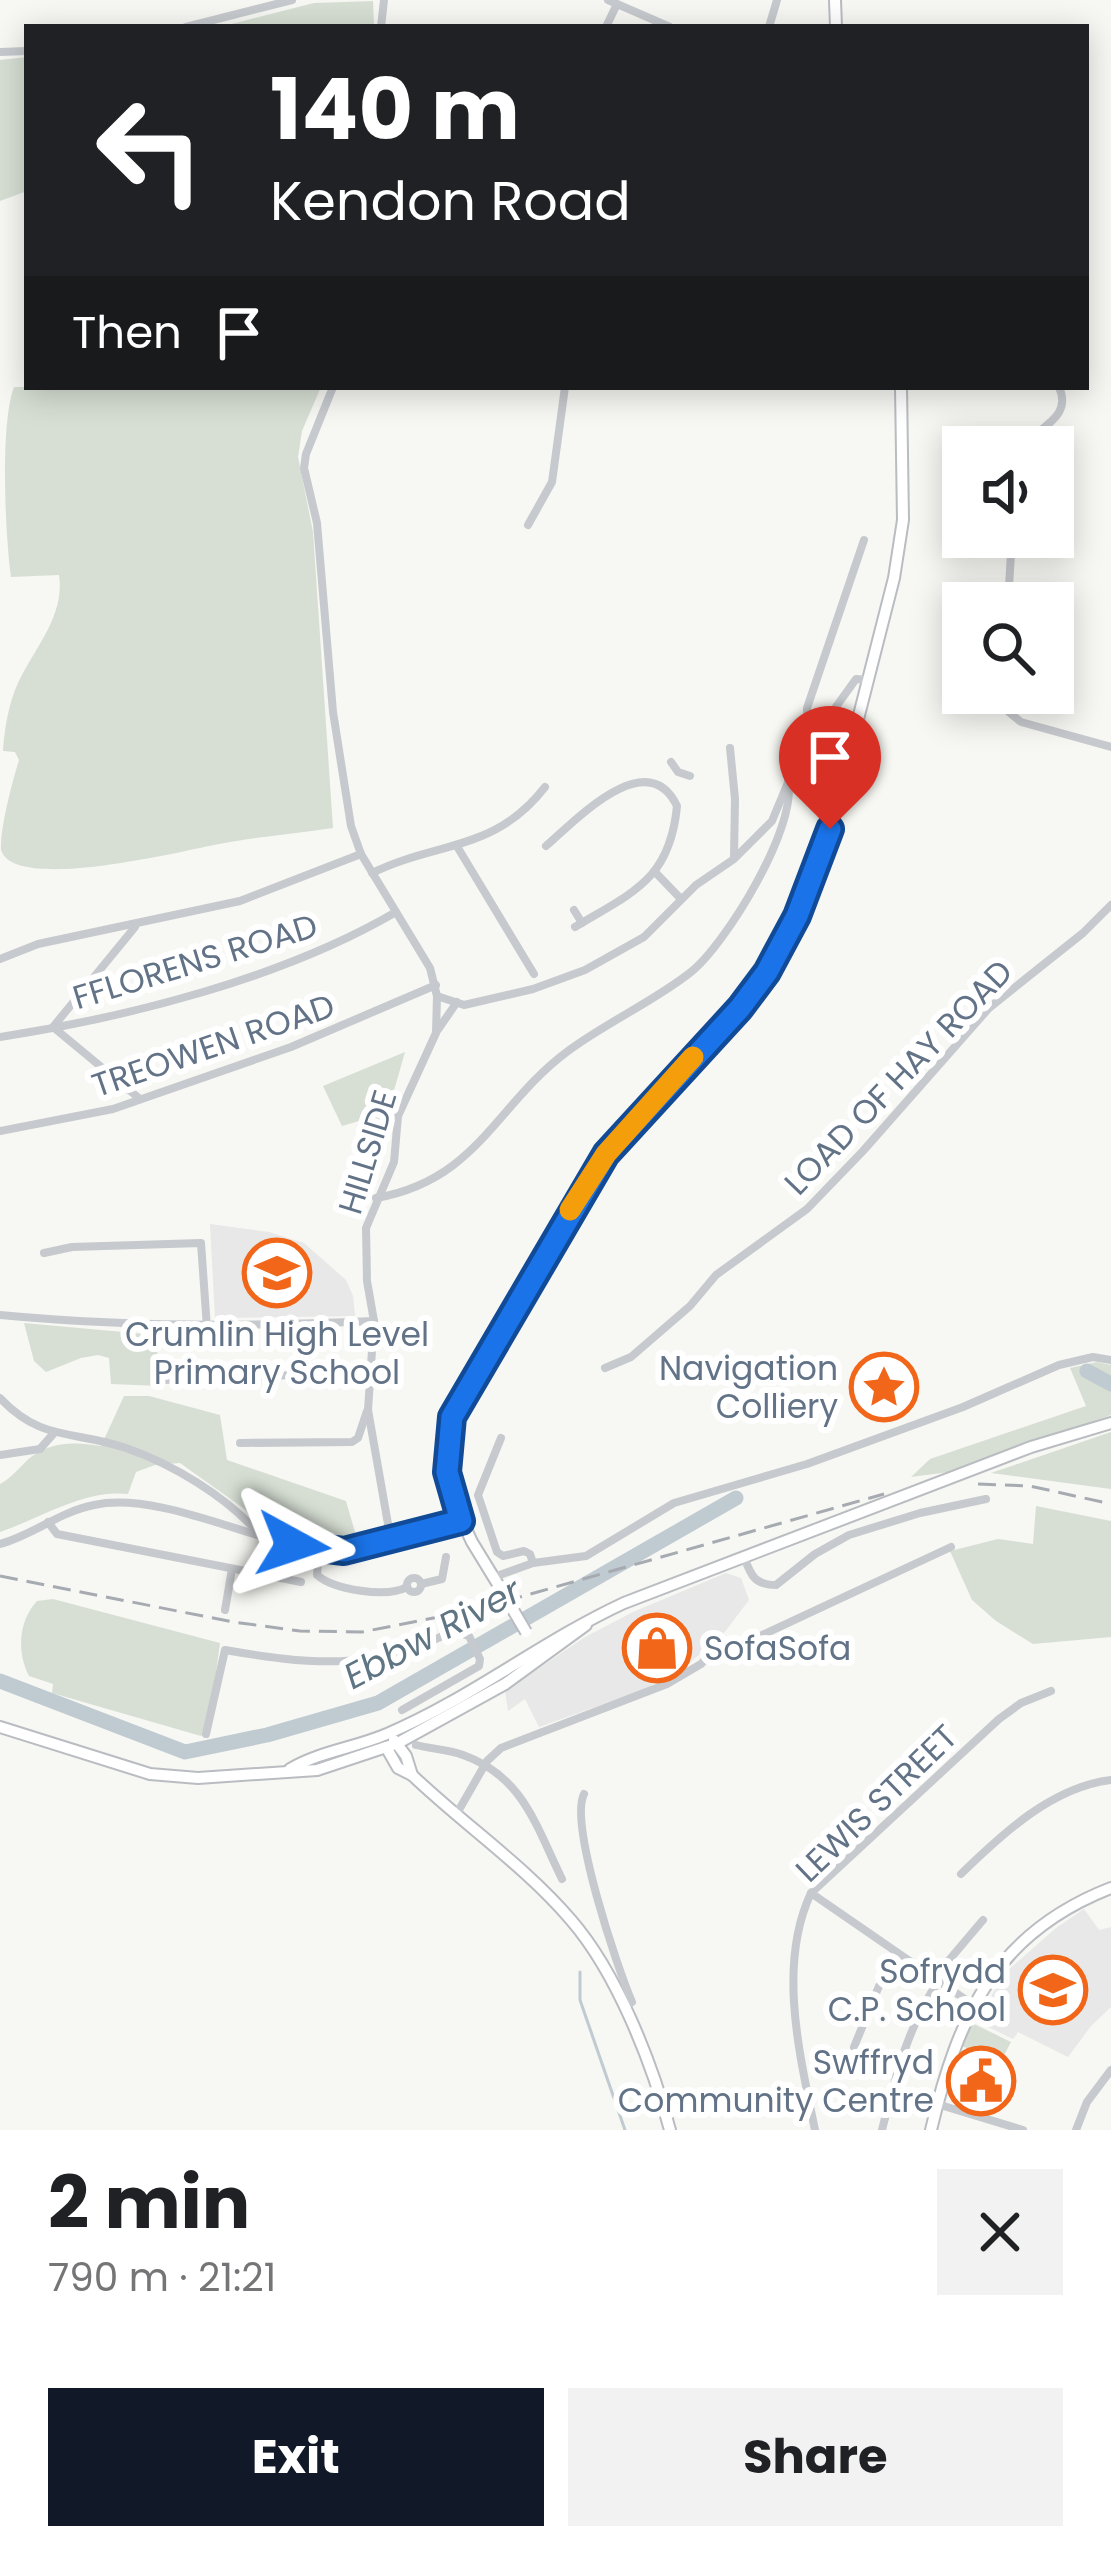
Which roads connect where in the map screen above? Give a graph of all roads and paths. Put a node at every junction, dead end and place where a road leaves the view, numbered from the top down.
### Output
1 (292, 0) edge
2 (613, 2) edge
3 (198, 24) edge
4 (663, 24) edge
5 (332, 390) edge
6 (566, 390) edge
7 (901, 390) edge
8 (1060, 390) edge
9 (1047, 426) edge
10 (528, 525) dead end
11 (864, 540) dead end
12 (868, 680) junction
13 (1011, 714) edge
14 (807, 737) junction
15 (1111, 747) edge
16 (730, 748) dead end
17 (670, 762) dead end
18 (678, 772) junction
19 (690, 776) dead end
20 (788, 781) junction
21 (545, 787) dead end
22 (665, 788) junction
23 (546, 845) dead end
24 (458, 848) junction
25 (361, 854) junction
26 (734, 859) junction
27 (372, 873) junction
28 (656, 873) junction
29 (680, 899) junction
30 (1111, 905) edge
31 (574, 910) dead end
32 (396, 912) junction
33 (136, 926) junction
34 (0, 959) edge
35 (534, 974) dead end
36 (436, 990) junction
37 (457, 1002) junction
38 (53, 1028) junction
39 (436, 1033) junction
40 (0, 1037) edge
41 (140, 1099) junction
42 (0, 1131) edge
43 (376, 1198) junction
44 (44, 1252) dead end
45 (0, 1316) edge
46 (374, 1321) junction
47 (207, 1328) junction
48 (1111, 1360) edge
49 (605, 1367) dead end
50 (369, 1372) junction
51 (164, 1380) dead end
52 (0, 1398) edge
53 (368, 1410) junction
54 (1111, 1423) edge
55 (54, 1433) junction
56 (501, 1438) dead end
57 (239, 1443) dead end
58 (0, 1455) edge
59 (986, 1499) dead end
60 (461, 1521) junction
61 (48, 1522) junction
62 (259, 1533) junction
63 (391, 1541) junction
64 (0, 1544) edge
65 (951, 1547) dead end
66 (319, 1551) junction
67 (446, 1557) dead end
68 (744, 1557) junction
69 (533, 1564) junction
70 (232, 1569) junction
71 (494, 1576) junction
72 (301, 1582) dead end
73 (225, 1610) dead end
74 (540, 1654) junction
75 (1051, 1690) dead end
76 (402, 1709) dead end
77 (0, 1727) edge
78 (206, 1734) dead end
79 (386, 1734) junction
80 (416, 1745) dead end
81 (392, 1746) junction
82 (356, 1759) junction
83 (484, 1765) junction
84 (398, 1768) junction
85 (290, 1769) junction
86 (412, 1775) junction
87 (1111, 1780) edge
88 (584, 1794) dead end
89 (456, 1815) junction
90 (961, 1874) dead end
91 (562, 1879) dead end
92 (1111, 1888) edge
93 (811, 1893) junction
94 (983, 1920) dead end
95 (903, 1958) junction
96 (936, 1980) junction
97 (972, 2004) junction
98 (623, 2008) junction
99 (854, 2047) dead end
100 (1111, 2069) edge
101 (937, 2104) junction
102 (990, 2125) edge
103 (670, 2130) edge
104 (815, 2130) edge
105 (882, 2130) edge
106 (931, 2130) edge
107 (1024, 2130) edge
108 (1076, 2130) edge

1 - 3 street
2 - 4 street
5 - 25 street
6 - 10 street
7 - 12 main road
8 - 9 street
11 - 14 street
12 - 14 street
12 - 60 main road
13 - 15 street
14 - 20 street
16 - 26 street
17 - 18 street
18 - 19 street
18 - 22 street
20 - 26 street
20 - 43 street
21 - 24 street
22 - 23 street
22 - 28 street
24 - 27 street
24 - 35 street
25 - 27 street
25 - 33 street
26 - 29 street
27 - 32 street
28 - 29 street
28 - 31 street
29 - 37 street
30 - 49 street, LOAD OF HAY ROAD
32 - 36 street
32 - 38 street, FFLORENS ROAD
33 - 34 street
33 - 38 street
36 - 37 street
36 - 39 street, HILLSIDE
36 - 41 street, TREOWEN ROAD
37 - 39 street
38 - 40 street, FFLORENS ROAD
38 - 41 street
39 - 43 street, HILLSIDE
41 - 42 street, TREOWEN ROAD
43 - 46 street, HILLSIDE
44 - 47 street
45 - 47 street
46 - 47 street
46 - 50 street, HILLSIDE
48 - 69 street
50 - 51 street
50 - 53 street, HILLSIDE
52 - 55 street
53 - 57 street
53 - 63 street, HILLSIDE
54 - 68 main road
55 - 58 street
55 - 62 street
56 - 69 street
59 - 68 street
60 - 63 street
60 - 71 main road
61 - 62 street
61 - 64 street
61 - 70 street
62 - 66 street
63 - 66 street
65 - 83 street
66 - 67 street
68 - 74 main road
69 - 71 street
70 - 72 street
70 - 73 street
71 - 74 main road, bridge
74 - 79 main road
74 - 81 main road
75 - 93 street, LEWIS STREET
76 - 78 street
77 - 85 main road
79 - 81 main road
79 - 85 main road
80 - 83 street
81 - 82 main road
81 - 84 main road
81 - 86 main road
82 - 84 main road
82 - 85 main road
83 - 89 street
83 - 91 street
84 - 86 main road
86 - 89 main road
87 - 90 street
88 - 98 street
89 - 98 main road
92 - 97 main road
93 - 95 street
93 - 104 street, LEWIS STREET
94 - 96 street
95 - 96 street
95 - 99 street
96 - 97 street
96 - 105 street
97 - 101 main road
98 - 103 main road
100 - 108 street
101 - 102 street
101 - 106 main road
102 - 107 street

